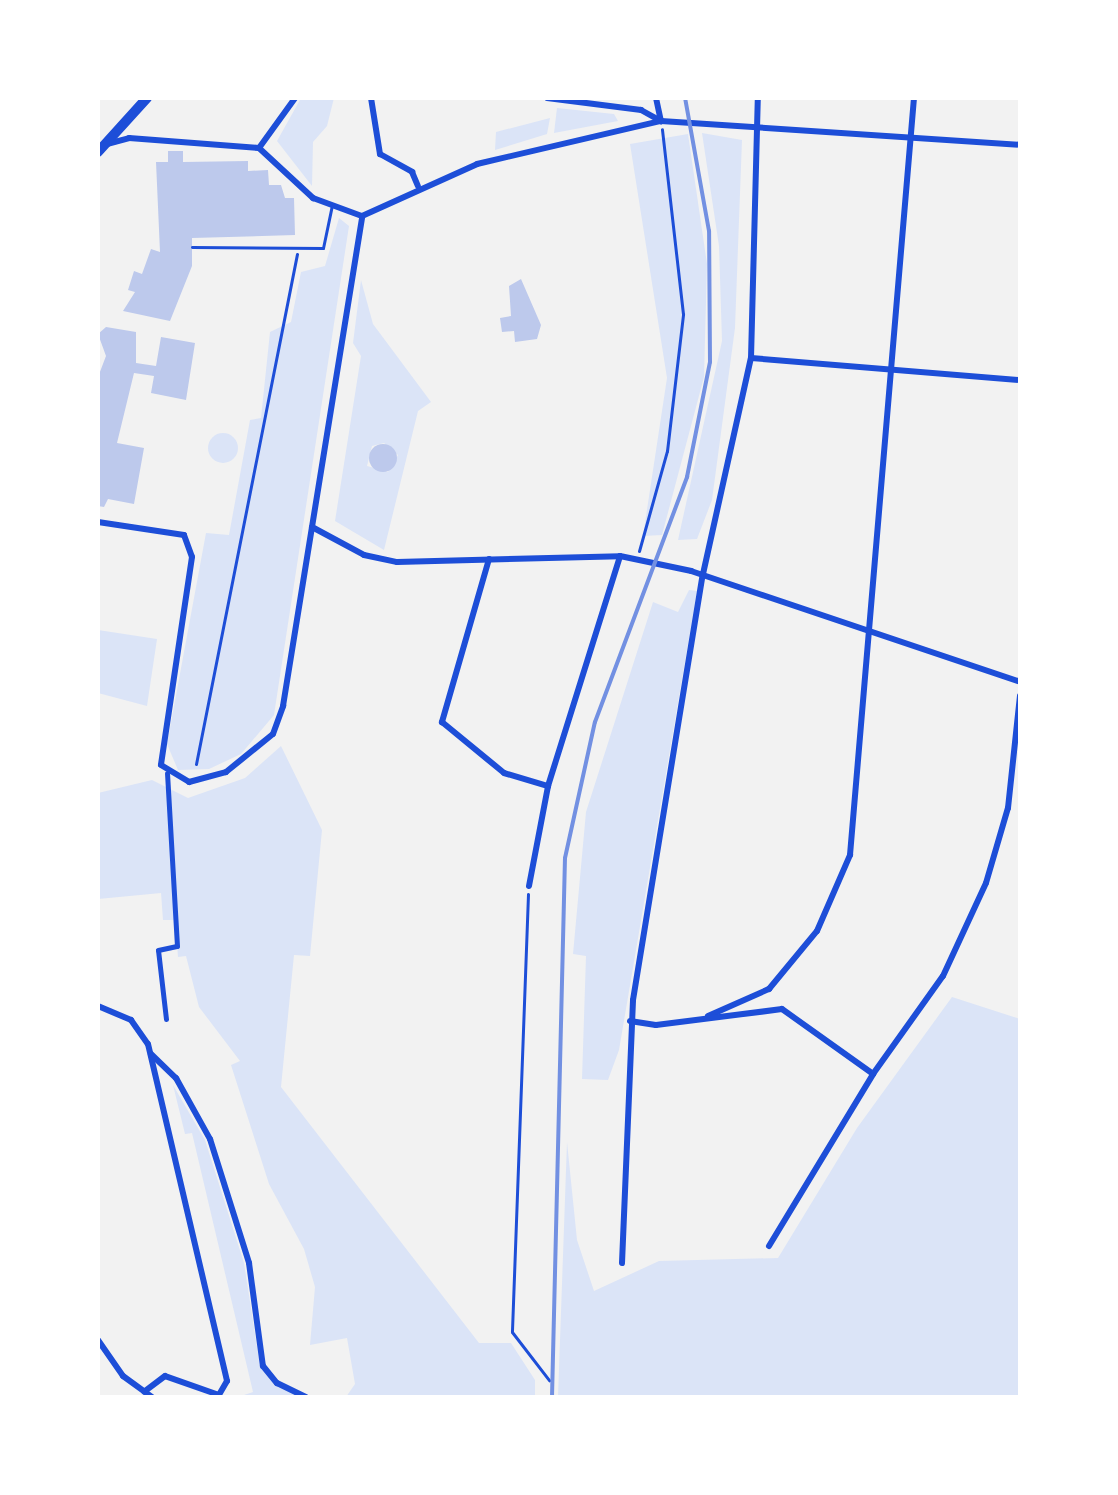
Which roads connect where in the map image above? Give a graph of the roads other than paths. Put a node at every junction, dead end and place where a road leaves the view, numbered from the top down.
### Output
1 (147, 98) edge
2 (295, 98) edge
3 (371, 98) edge
4 (547, 98) edge
5 (656, 98) edge
6 (758, 98) edge
7 (914, 98) edge
8 (661, 121) junction
9 (756, 125) junction
10 (911, 137) junction
11 (1020, 145) edge
12 (259, 148) junction
13 (101, 149) edge
14 (418, 186) junction
15 (332, 205) junction
16 (362, 216) junction
17 (192, 247) dead end
18 (751, 358) junction
19 (895, 371) junction
20 (1020, 380) edge
21 (98, 522) edge
22 (312, 527) junction
23 (620, 556) junction
24 (489, 559) junction
25 (703, 574) junction
26 (872, 632) junction
27 (1020, 682) edge
28 (1020, 696) edge
29 (167, 773) junction
30 (548, 786) junction
31 (529, 886) road end
32 (98, 1006) edge
33 (708, 1016) junction
34 (166, 1019) dead end
35 (630, 1021) junction
36 (151, 1054) junction
37 (873, 1074) junction
38 (769, 1246) dead end
39 (622, 1263) dead end
40 (98, 1340) edge
41 (144, 1392) junction
42 (152, 1397) edge
43 (306, 1397) edge

1 - 13 main road
2 - 12 street
3 - 14 street
4 - 8 street
5 - 8 street
6 - 9 street
7 - 10 street
8 - 9 street
8 - 14 street
9 - 10 street
9 - 18 street
10 - 11 street
10 - 19 street
12 - 13 street
12 - 15 street
14 - 16 street
15 - 16 street
15 - 17 lane
16 - 22 street
18 - 19 street
18 - 25 street
19 - 20 street
19 - 26 street
21 - 29 street
22 - 24 street
22 - 29 street
23 - 24 street
23 - 25 street
23 - 30 street
24 - 30 street
25 - 26 street
25 - 35 street
26 - 27 street
26 - 33 street
28 - 37 street
29 - 34 street
30 - 31 street
32 - 36 street
33 - 35 street
33 - 37 street
35 - 39 street
36 - 41 street
36 - 43 street
37 - 38 street
40 - 41 street
41 - 42 street

